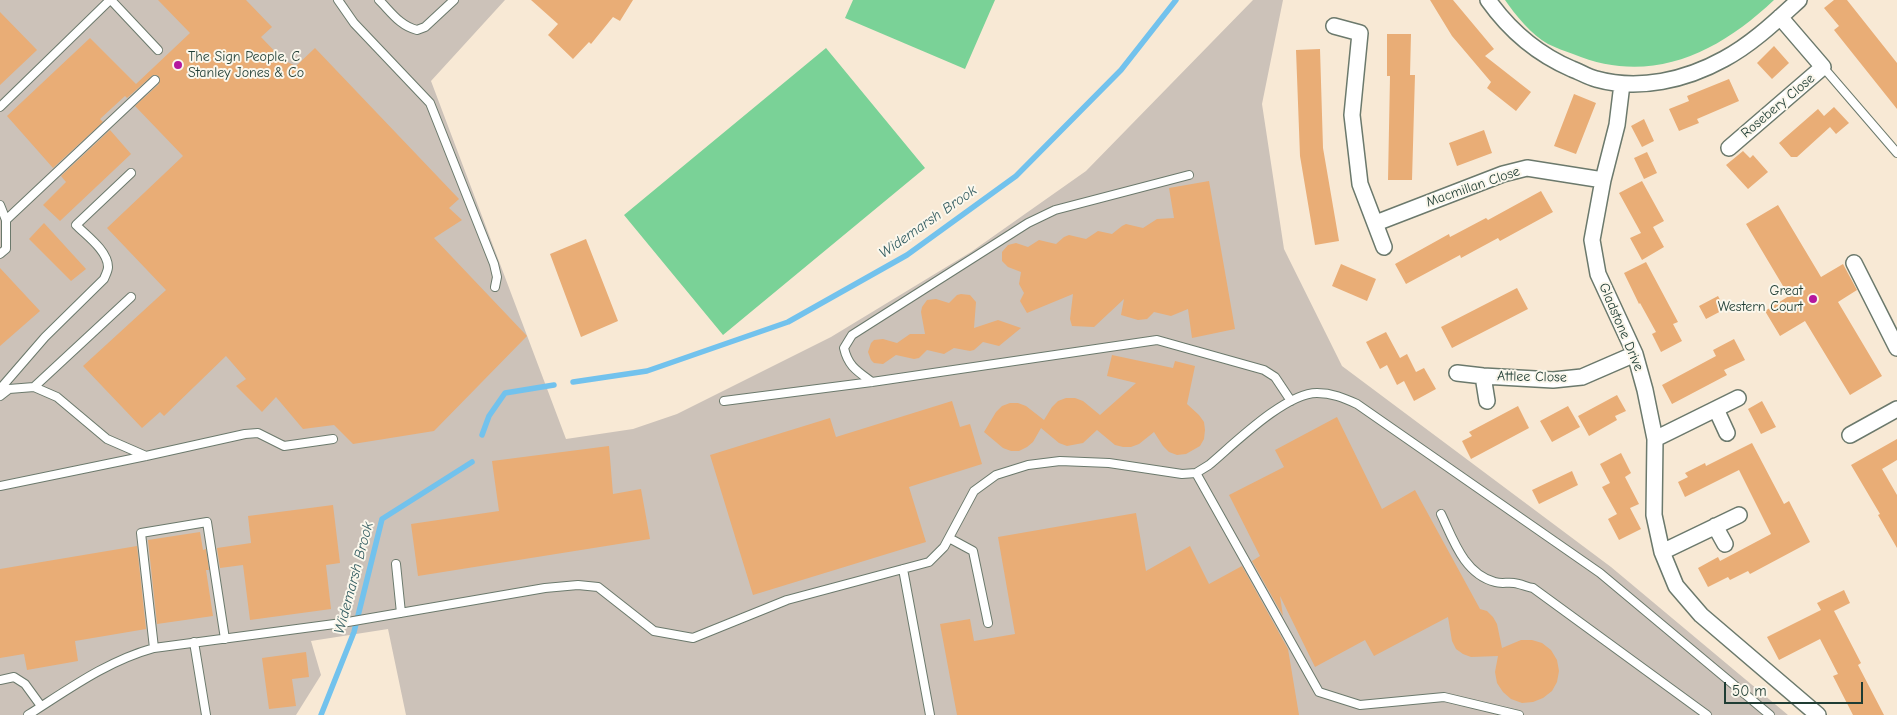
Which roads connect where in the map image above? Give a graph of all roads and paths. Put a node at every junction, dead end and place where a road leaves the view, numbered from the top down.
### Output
1 (110, 0) edge
2 (338, 0) edge
3 (380, 0) edge
4 (454, 0) edge
5 (1488, 0) edge
6 (1799, 0) edge
7 (1780, 17) junction
8 (1334, 26) dead end
9 (158, 50) dead end
10 (1823, 68) junction
11 (155, 80) dead end
12 (1622, 84) junction
13 (0, 107) edge
14 (1729, 148) dead end
15 (1897, 152) edge
16 (131, 173) dead end
17 (1189, 175) dead end
18 (1603, 180) junction
19 (0, 205) edge
20 (6, 220) junction
21 (1376, 223) junction
22 (1384, 247) dead end
23 (0, 254) edge
24 (1854, 263) dead end
25 (495, 287) dead end
26 (131, 297) dead end
27 (1897, 348) edge
28 (1635, 354) junction
29 (1457, 373) dead end
30 (1483, 376) junction
31 (872, 382) junction
32 (34, 387) junction
33 (0, 389) edge
34 (0, 396) edge
35 (1738, 398) dead end
36 (724, 401) dead end
37 (1292, 401) junction
38 (1487, 401) dead end
39 (1716, 409) junction
40 (1897, 409) edge
41 (1727, 433) dead end
42 (1850, 435) dead end
43 (333, 439) dead end
44 (1655, 439) junction
45 (146, 456) junction
46 (1196, 472) junction
47 (0, 486) edge
48 (1441, 514) dead end
49 (1740, 515) dead end
50 (1716, 526) junction
51 (949, 538) junction
52 (1725, 544) dead end
53 (1662, 552) junction
54 (396, 564) dead end
55 (903, 569) junction
56 (401, 613) junction
57 (988, 622) dead end
58 (226, 639) junction
59 (194, 642) junction
60 (154, 648) junction
61 (0, 680) edge
62 (41, 706) junction
63 (28, 715) edge
64 (206, 715) edge
65 (930, 715) edge
66 (1519, 715) edge
67 (1707, 715) edge
68 (1770, 715) edge
69 (1818, 715) edge

1 - 9 lane
1 - 13 lane
2 - 25 lane
3 - 4 lane
5 - 12 street
6 - 7 street
7 - 10 street, Rosebery Close
7 - 12 street
8 - 21 street
10 - 14 street, Rosebery Close
10 - 15 lane
11 - 20 lane
12 - 18 street, Gladstone Drive
16 - 33 lane
17 - 31 lane
18 - 21 street, Macmillan Close
18 - 28 street, Gladstone Drive
19 - 20 lane
20 - 23 lane
21 - 22 street
24 - 27 street
26 - 32 lane
28 - 30 street, Attlee Close
28 - 44 street, Gladstone Drive
29 - 30 street, Attlee Close
30 - 38 street, Attlee Close
31 - 36 lane
31 - 37 lane
32 - 34 lane
32 - 45 lane
35 - 39 street
37 - 46 lane
37 - 68 lane
39 - 41 street
39 - 44 street
40 - 42 street
43 - 45 lane
44 - 53 street, Gladstone Drive
45 - 47 lane
46 - 51 lane
46 - 66 lane
48 - 67 lane
49 - 50 street
50 - 52 street
50 - 53 street
51 - 55 lane
51 - 57 lane
53 - 69 street, Gladstone Drive
54 - 56 lane
55 - 56 lane
55 - 65 lane
56 - 58 lane
58 - 59 lane
58 - 60 lane
59 - 60 lane
59 - 64 lane
60 - 62 lane
61 - 62 lane
62 - 63 lane

